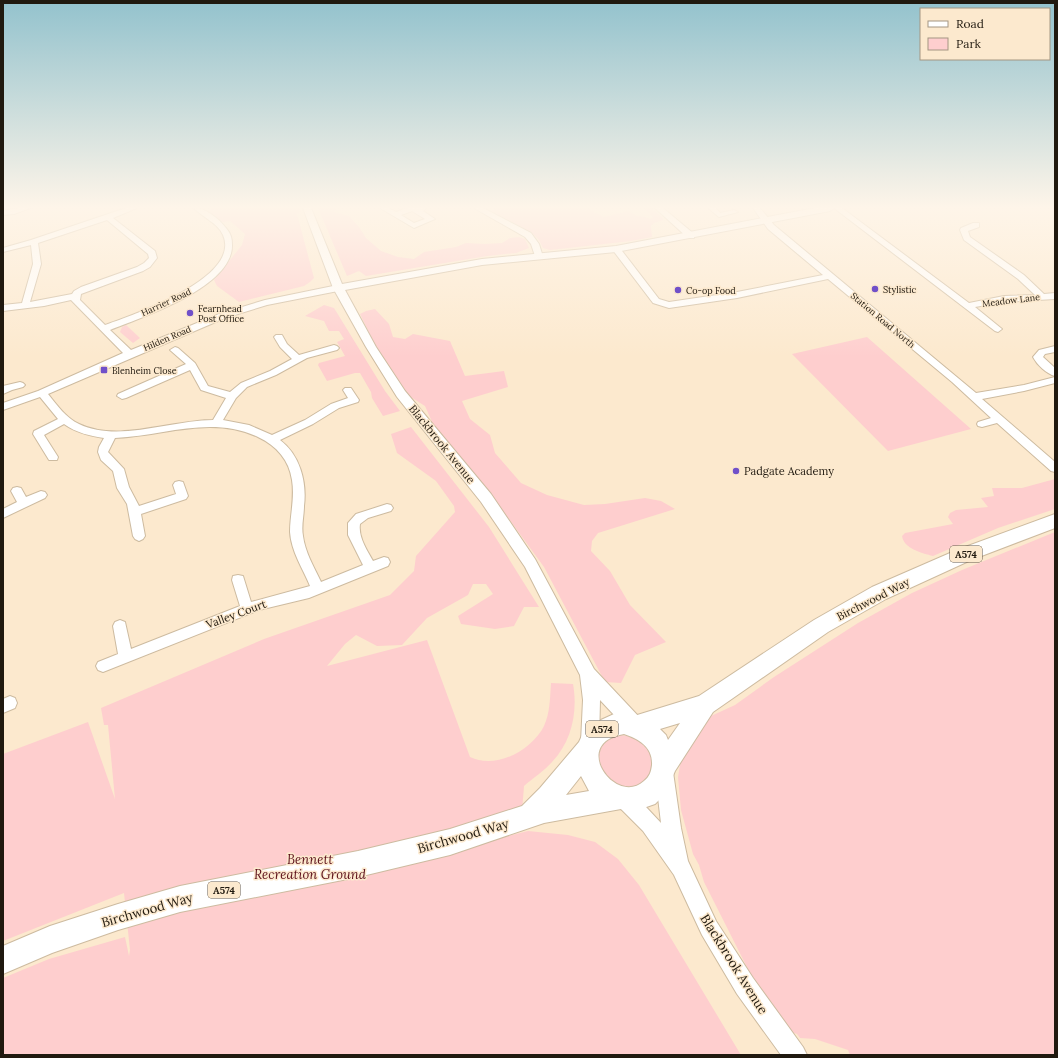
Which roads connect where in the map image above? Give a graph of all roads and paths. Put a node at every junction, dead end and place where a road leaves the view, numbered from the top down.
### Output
1 (36, 257) edge
2 (153, 257) edge
3 (225, 257) edge
4 (326, 257) edge
5 (535, 257) edge
6 (624, 257) edge
7 (807, 257) edge
8 (903, 257) edge
9 (994, 257) edge
10 (829, 276) junction
11 (338, 288) junction
12 (76, 296) junction
13 (1041, 296) junction
14 (1055, 296) edge
15 (25, 306) junction
16 (968, 306) junction
17 (3, 308) edge
18 (104, 329) junction
19 (998, 329) dead end
20 (279, 337) dead end
21 (334, 348) dead end
22 (1055, 348) edge
23 (175, 350) dead end
24 (129, 354) junction
25 (1027, 354) dead end
26 (1038, 357) junction
27 (298, 358) junction
28 (192, 365) junction
29 (1055, 373) edge
30 (1055, 380) edge
31 (20, 385) dead end
32 (5, 386) edge
33 (348, 390) dead end
34 (42, 393) junction
35 (122, 396) dead end
36 (232, 396) junction
37 (974, 397) junction
38 (3, 407) edge
39 (999, 419) junction
40 (64, 420) junction
41 (216, 422) junction
42 (982, 424) dead end
43 (112, 434) junction
44 (272, 439) junction
45 (53, 456) dead end
46 (1055, 468) edge
47 (180, 485) dead end
48 (17, 492) dead end
49 (41, 495) dead end
50 (24, 503) junction
51 (387, 508) dead end
52 (135, 512) junction
53 (3, 514) edge
54 (1055, 521) edge
55 (139, 536) dead end
56 (384, 562) dead end
57 (370, 567) junction
58 (238, 580) dead end
59 (318, 589) junction
60 (248, 609) junction
61 (120, 626) dead end
62 (125, 657) junction
63 (103, 666) dead end
64 (588, 674) junction
65 (705, 705) junction
66 (636, 725) junction
67 (589, 746) junction
68 (664, 768) junction
69 (622, 798) junction
70 (528, 816) junction
71 (681, 868) junction
72 (3, 960) edge
73 (795, 1055) edge

1 - 15 street
2 - 12 street
3 - 18 street, Harrier Road
4 - 11 street, Blackbrook Avenue
5 - 11 street
6 - 10 street
7 - 10 street, Station Road North
8 - 16 street
9 - 13 street
10 - 37 street, Station Road North
11 - 24 street, Hilden Road
11 - 64 street, Blackbrook Avenue
12 - 15 street
12 - 18 street
13 - 14 street, Meadow Lane
13 - 16 street, Meadow Lane
15 - 17 street
16 - 19 street
18 - 24 street
20 - 27 street
21 - 27 street
22 - 26 street
23 - 28 street
24 - 34 street, Hilden Road
25 - 26 street
26 - 29 street
27 - 36 street
28 - 35 street
28 - 36 street
30 - 37 street
31 - 32 street
33 - 44 street
34 - 38 street, Hilden Road
34 - 40 street
36 - 41 street
37 - 39 street, Station Road North
39 - 42 street
39 - 46 street, Station Road North
40 - 43 street
40 - 45 street
41 - 43 street
41 - 44 street
43 - 52 street
44 - 59 street
47 - 52 street
48 - 50 street
49 - 50 street
50 - 53 street
51 - 57 street
52 - 55 street
54 - 65 main road, Birchwood Way / A574
56 - 57 street, Valley Court
57 - 59 street, Valley Court
58 - 60 street
59 - 60 street, Valley Court
60 - 62 street, Valley Court
61 - 62 street
62 - 63 street, Valley Court
64 - 66 street, Blackbrook Avenue
64 - 67 street, Blackbrook Avenue
65 - 66 main road, Birchwood Way / A574
65 - 68 main road, Birchwood Way / A574
66 - 67 main road, A574
66 - 68 main road
67 - 69 main road, A574
67 - 70 main road, Birchwood Way / A574
68 - 69 main road, A574
68 - 71 street, Blackbrook Avenue
69 - 70 main road, Birchwood Way / A574
69 - 71 street, Blackbrook Avenue
70 - 72 main road, Birchwood Way / A574
71 - 73 street, Blackbrook Avenue

